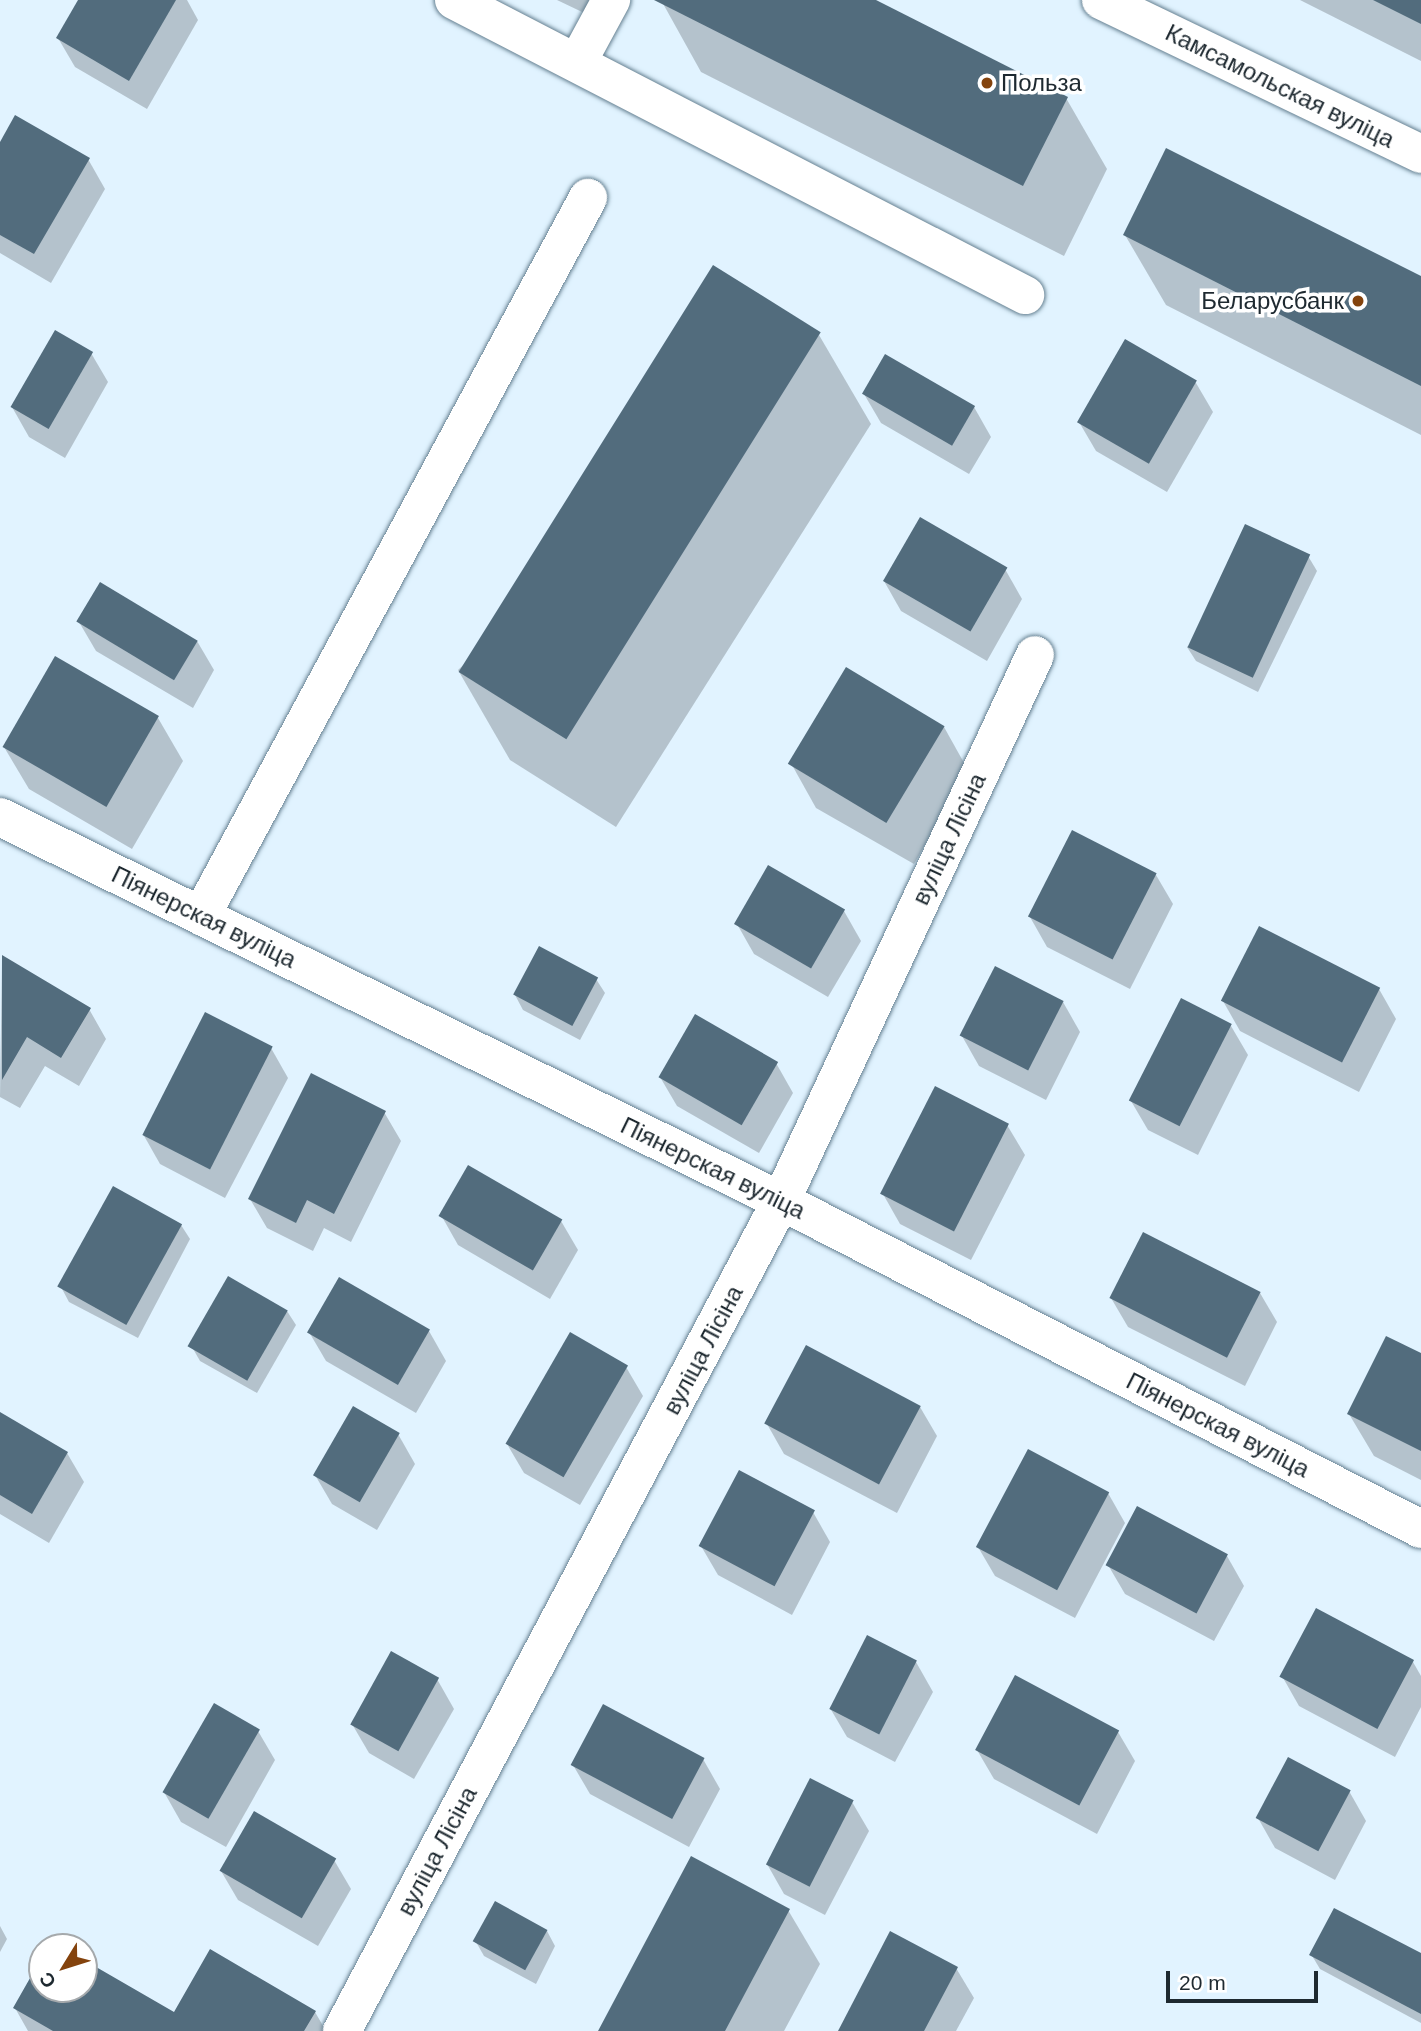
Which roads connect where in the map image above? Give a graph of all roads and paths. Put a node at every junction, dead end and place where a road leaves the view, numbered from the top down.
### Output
1 (454, 0) edge
2 (611, 0) edge
3 (1101, 0) edge
4 (577, 63) junction
5 (1421, 154) edge
6 (588, 198) dead end
7 (1026, 295) dead end
8 (1035, 655) dead end
9 (0, 817) edge
10 (201, 915) junction
11 (781, 1201) junction
12 (1421, 1529) edge
13 (342, 2031) edge

1 - 4 street
2 - 4 street
3 - 5 street, Камсамольская вуліца
4 - 7 street
6 - 10 street
8 - 11 street, вуліца Лісіна
9 - 10 street, Піянерская вуліца
10 - 11 street, Піянерская вуліца
11 - 12 street, Піянерская вуліца
11 - 13 street, вуліца Лісіна

